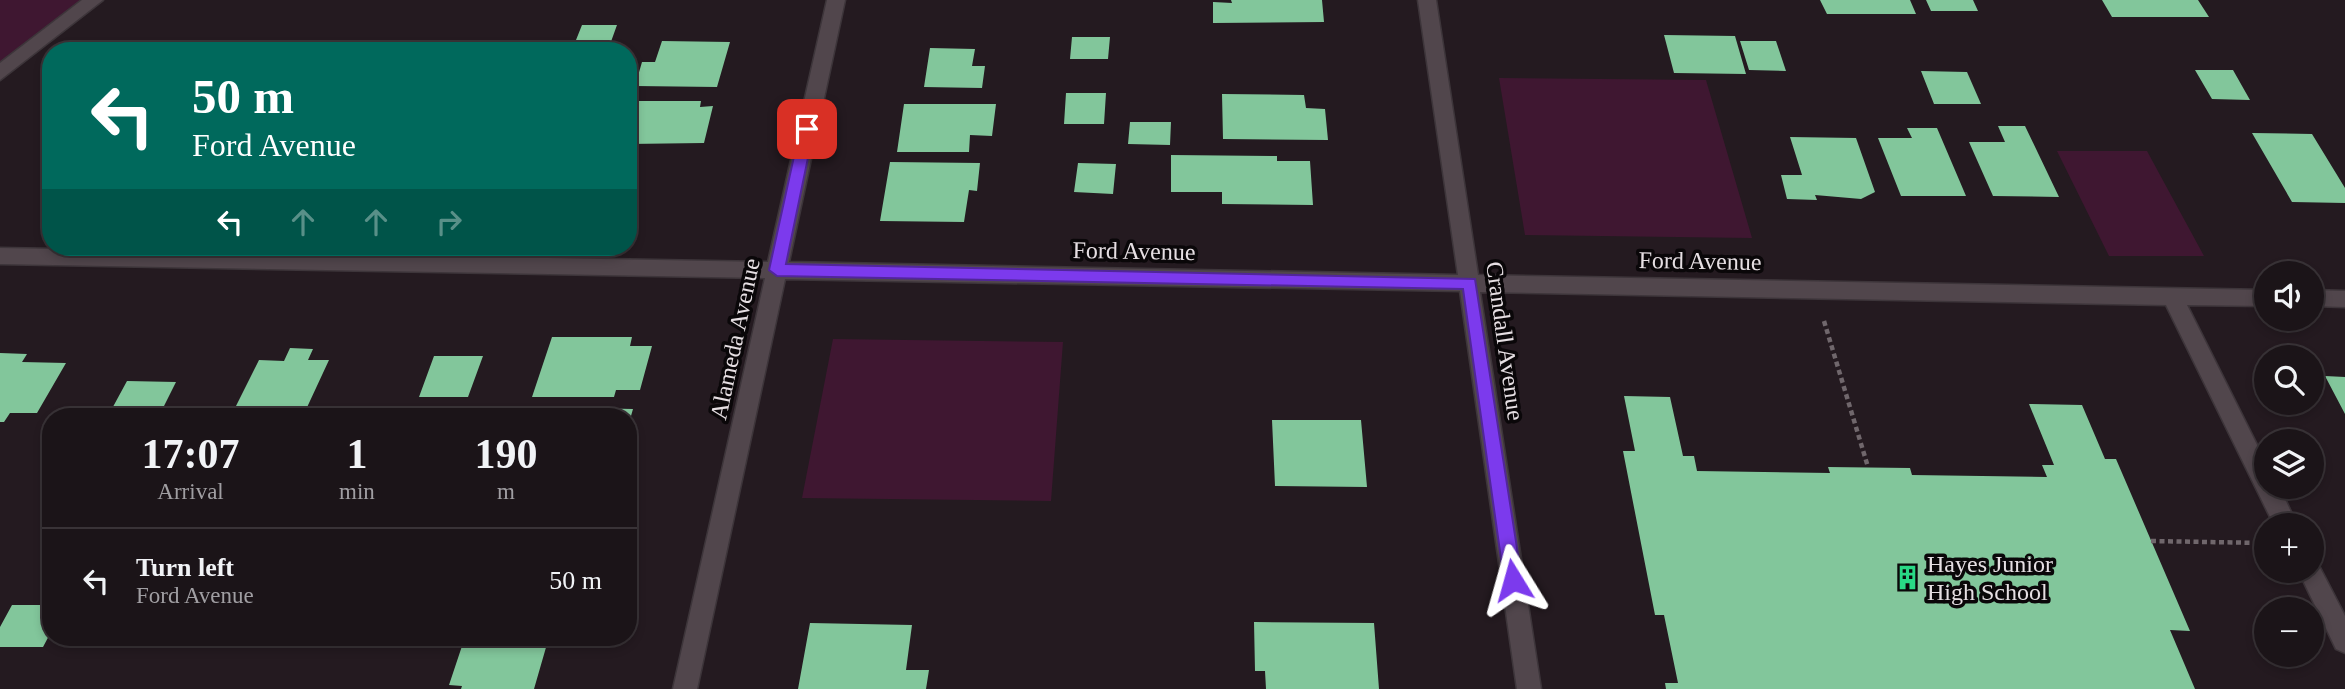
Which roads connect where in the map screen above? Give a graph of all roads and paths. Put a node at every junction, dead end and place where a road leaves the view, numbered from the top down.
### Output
1 (94, 0) edge
2 (835, 0) edge
3 (1427, 0) edge
4 (0, 73) edge
5 (0, 256) edge
6 (777, 270) junction
7 (1470, 283) junction
8 (1814, 289) junction
9 (2172, 296) junction
10 (2254, 298) edge
11 (2324, 298) edge
12 (2345, 299) edge
13 (2254, 460) edge
14 (1868, 467) dead end
15 (2151, 541) dead end
16 (2254, 543) edge
17 (2316, 583) edge
18 (2345, 641) edge
19 (685, 689) edge
20 (1528, 689) edge

1 - 4 street
2 - 6 street, Alameda Avenue
3 - 7 street, Crandall Avenue
5 - 6 street, Ford Avenue
6 - 7 street, Ford Avenue
6 - 19 street, Alameda Avenue
7 - 8 street, Ford Avenue
7 - 20 street, Crandall Avenue
8 - 9 street, Ford Avenue
8 - 14 path
9 - 10 street, Ford Avenue
9 - 13 street
11 - 12 street
15 - 16 path
17 - 18 street

